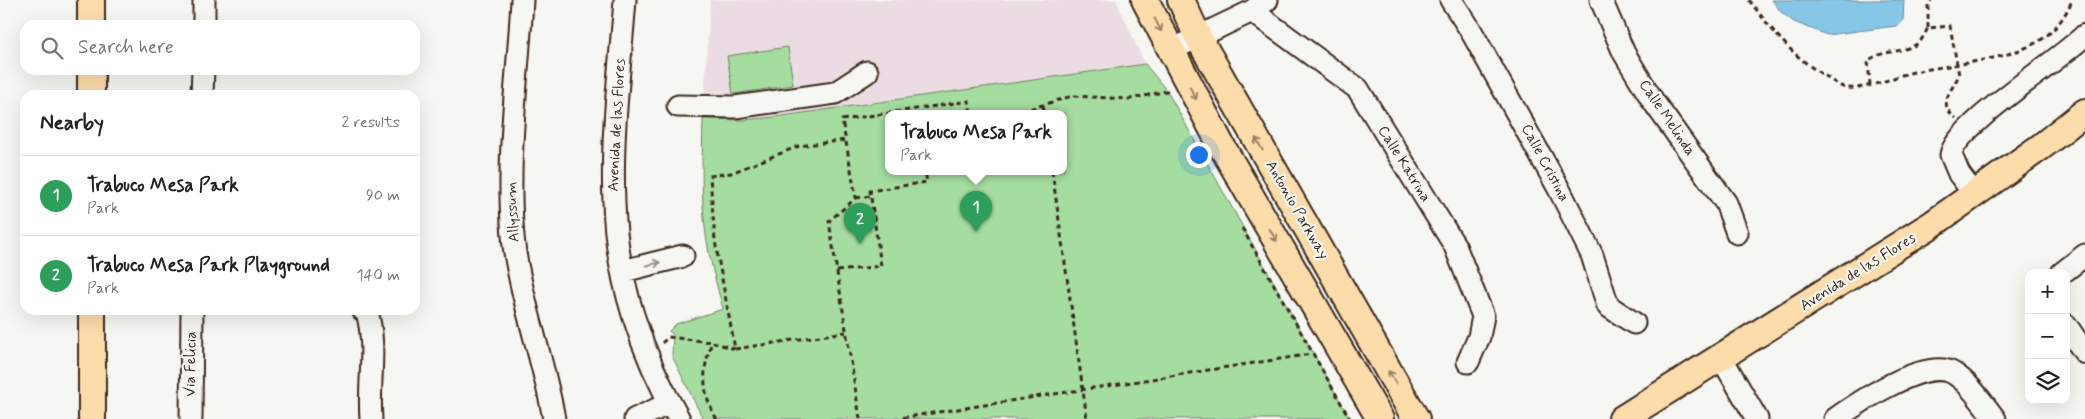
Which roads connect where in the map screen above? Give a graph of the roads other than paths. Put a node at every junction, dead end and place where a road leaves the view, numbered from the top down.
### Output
1 (92, 0) edge
2 (204, 0) edge
3 (522, 0) edge
4 (625, 0) edge
5 (1145, 0) edge
6 (1181, 0) edge
7 (1451, 0) edge
8 (1601, 0) edge
9 (1259, 5) edge
10 (91, 20) edge
11 (204, 20) edge
12 (2085, 35) edge
13 (1198, 37) junction
14 (1171, 50) junction
15 (867, 72) dead end
16 (91, 75) edge
17 (203, 75) edge
18 (91, 90) edge
19 (202, 90) edge
20 (678, 106) dead end
21 (2085, 112) edge
22 (1975, 195) junction
23 (1737, 233) dead end
24 (2085, 255) edge
25 (683, 256) dead end
26 (2067, 269) edge
27 (623, 271) junction
28 (92, 315) edge
29 (192, 315) edge
30 (369, 315) edge
31 (1634, 323) dead end
32 (2074, 326) edge
33 (2085, 353) edge
34 (1716, 361) junction
35 (1468, 362) dead end
36 (674, 411) edge
37 (92, 419) edge
38 (191, 419) edge
39 (372, 419) edge
40 (554, 419) edge
41 (635, 419) edge
42 (1380, 419) edge
43 (1416, 419) edge
44 (1622, 419) edge
45 (1742, 419) edge
46 (1757, 419) edge
47 (1834, 419) edge
48 (1995, 419) edge

1 - 10 main road
2 - 11 street
3 - 40 street, Allyssum
4 - 27 street, Avenida de las Flores
5 -> 14 main road
6 - 13 main road, Antonio Parkway
7 - 31 street, Calle Cristina
8 - 23 street, Calle Melinda
9 - 13 street
9 - 35 street, Calle Katrina
12 - 22 street
13 - 14 street
43 -> 13 main road, Antonio Parkway
14 -> 42 main road
15 - 20 street
16 - 18 main road
17 - 19 street
21 - 22 main road, Avenida de las Flores
22 - 34 main road, Avenida de las Flores
24 - 26 street
27 -> 25 street
27 - 36 street, Avenida de las Flores
28 - 37 main road
29 - 38 street, Via Felicia
30 - 39 street
32 - 33 street
34 - 44 main road, Avenida de las Flores
34 - 45 street
34 - 46 street
36 - 41 street
47 - 48 street

